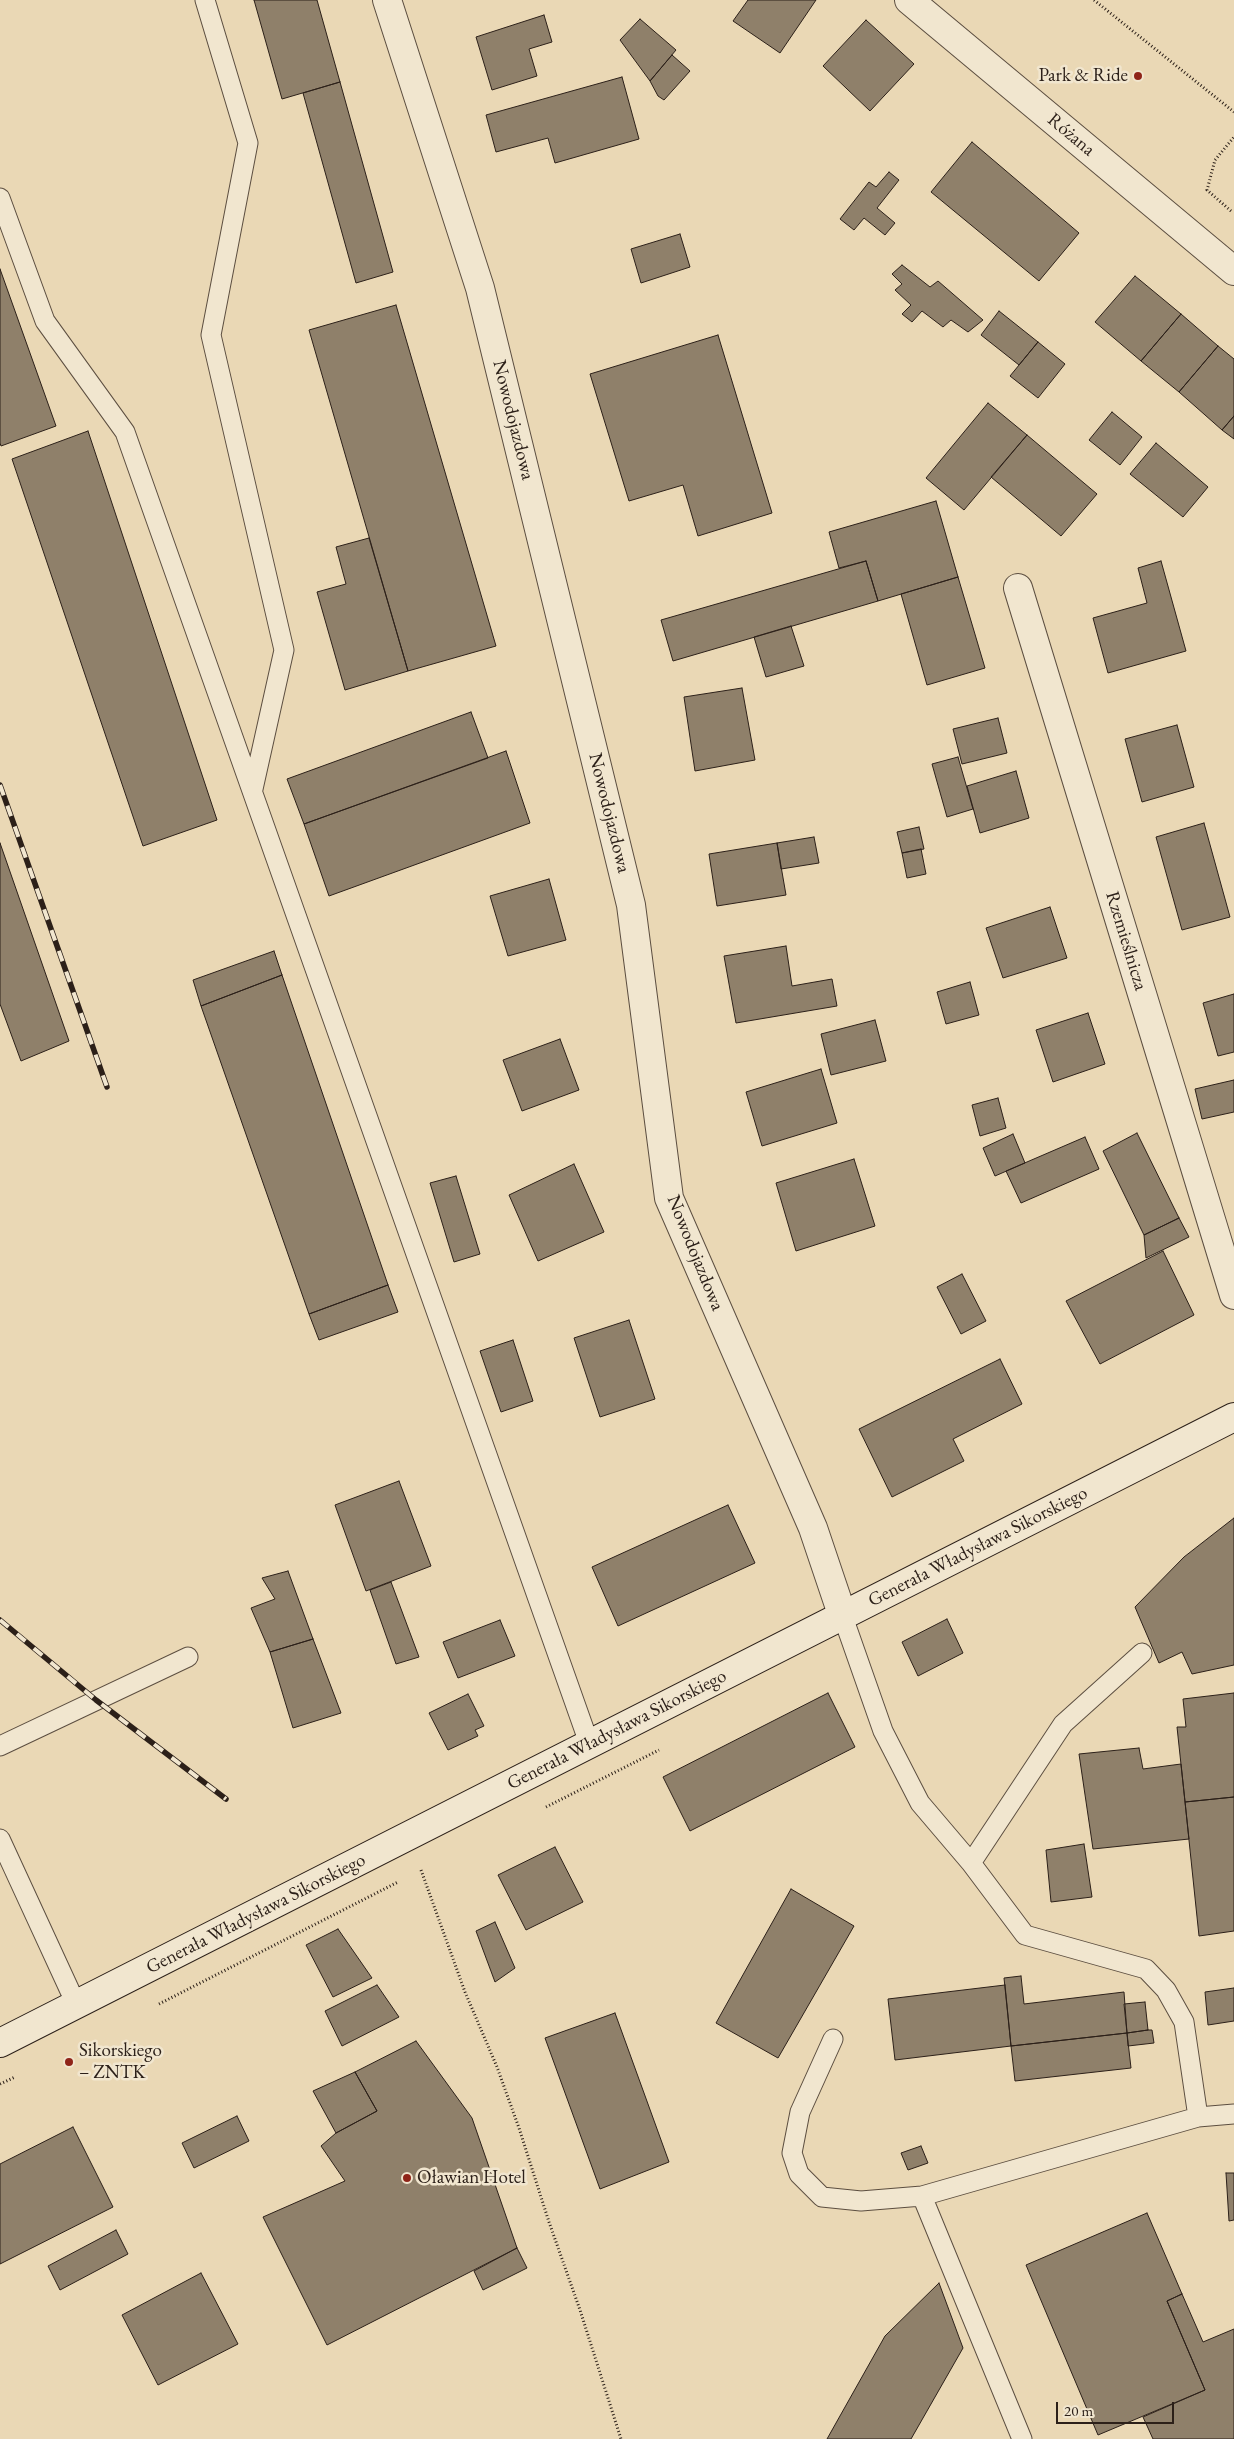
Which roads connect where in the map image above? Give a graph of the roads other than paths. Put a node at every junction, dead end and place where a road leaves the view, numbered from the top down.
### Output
1 (205, 0) edge
2 (387, 0) edge
3 (908, 0) edge
4 (0, 198) edge
5 (1233, 267) edge
6 (1018, 588) dead end
7 (253, 789) junction
8 (1234, 1295) edge
9 (1234, 1417) edge
10 (843, 1617) junction
11 (1142, 1653) dead end
12 (188, 1657) dead end
13 (589, 1743) junction
14 (0, 1746) edge
15 (0, 1839) edge
16 (971, 1863) junction
17 (76, 2004) junction
18 (833, 2039) dead end
19 (0, 2043) edge
20 (1234, 2114) edge
21 (1198, 2117) junction
22 (922, 2196) junction
23 (1022, 2439) edge

1 - 7 lane
2 - 10 street, Nowodojazdowa
3 - 5 street, Różana
4 - 7 lane
6 - 8 street, Rzemieślnicza
7 - 13 lane
9 - 10 street, Generała Władysława Sikorskiego
10 - 13 street, Generała Władysława Sikorskiego
10 - 16 lane
11 - 16 lane
12 - 14 lane
13 - 17 street, Generała Władysława Sikorskiego
15 - 17 lane
16 - 21 lane
17 - 19 street, Generała Władysława Sikorskiego
18 - 22 lane
20 - 21 lane
21 - 22 lane
22 - 23 lane

